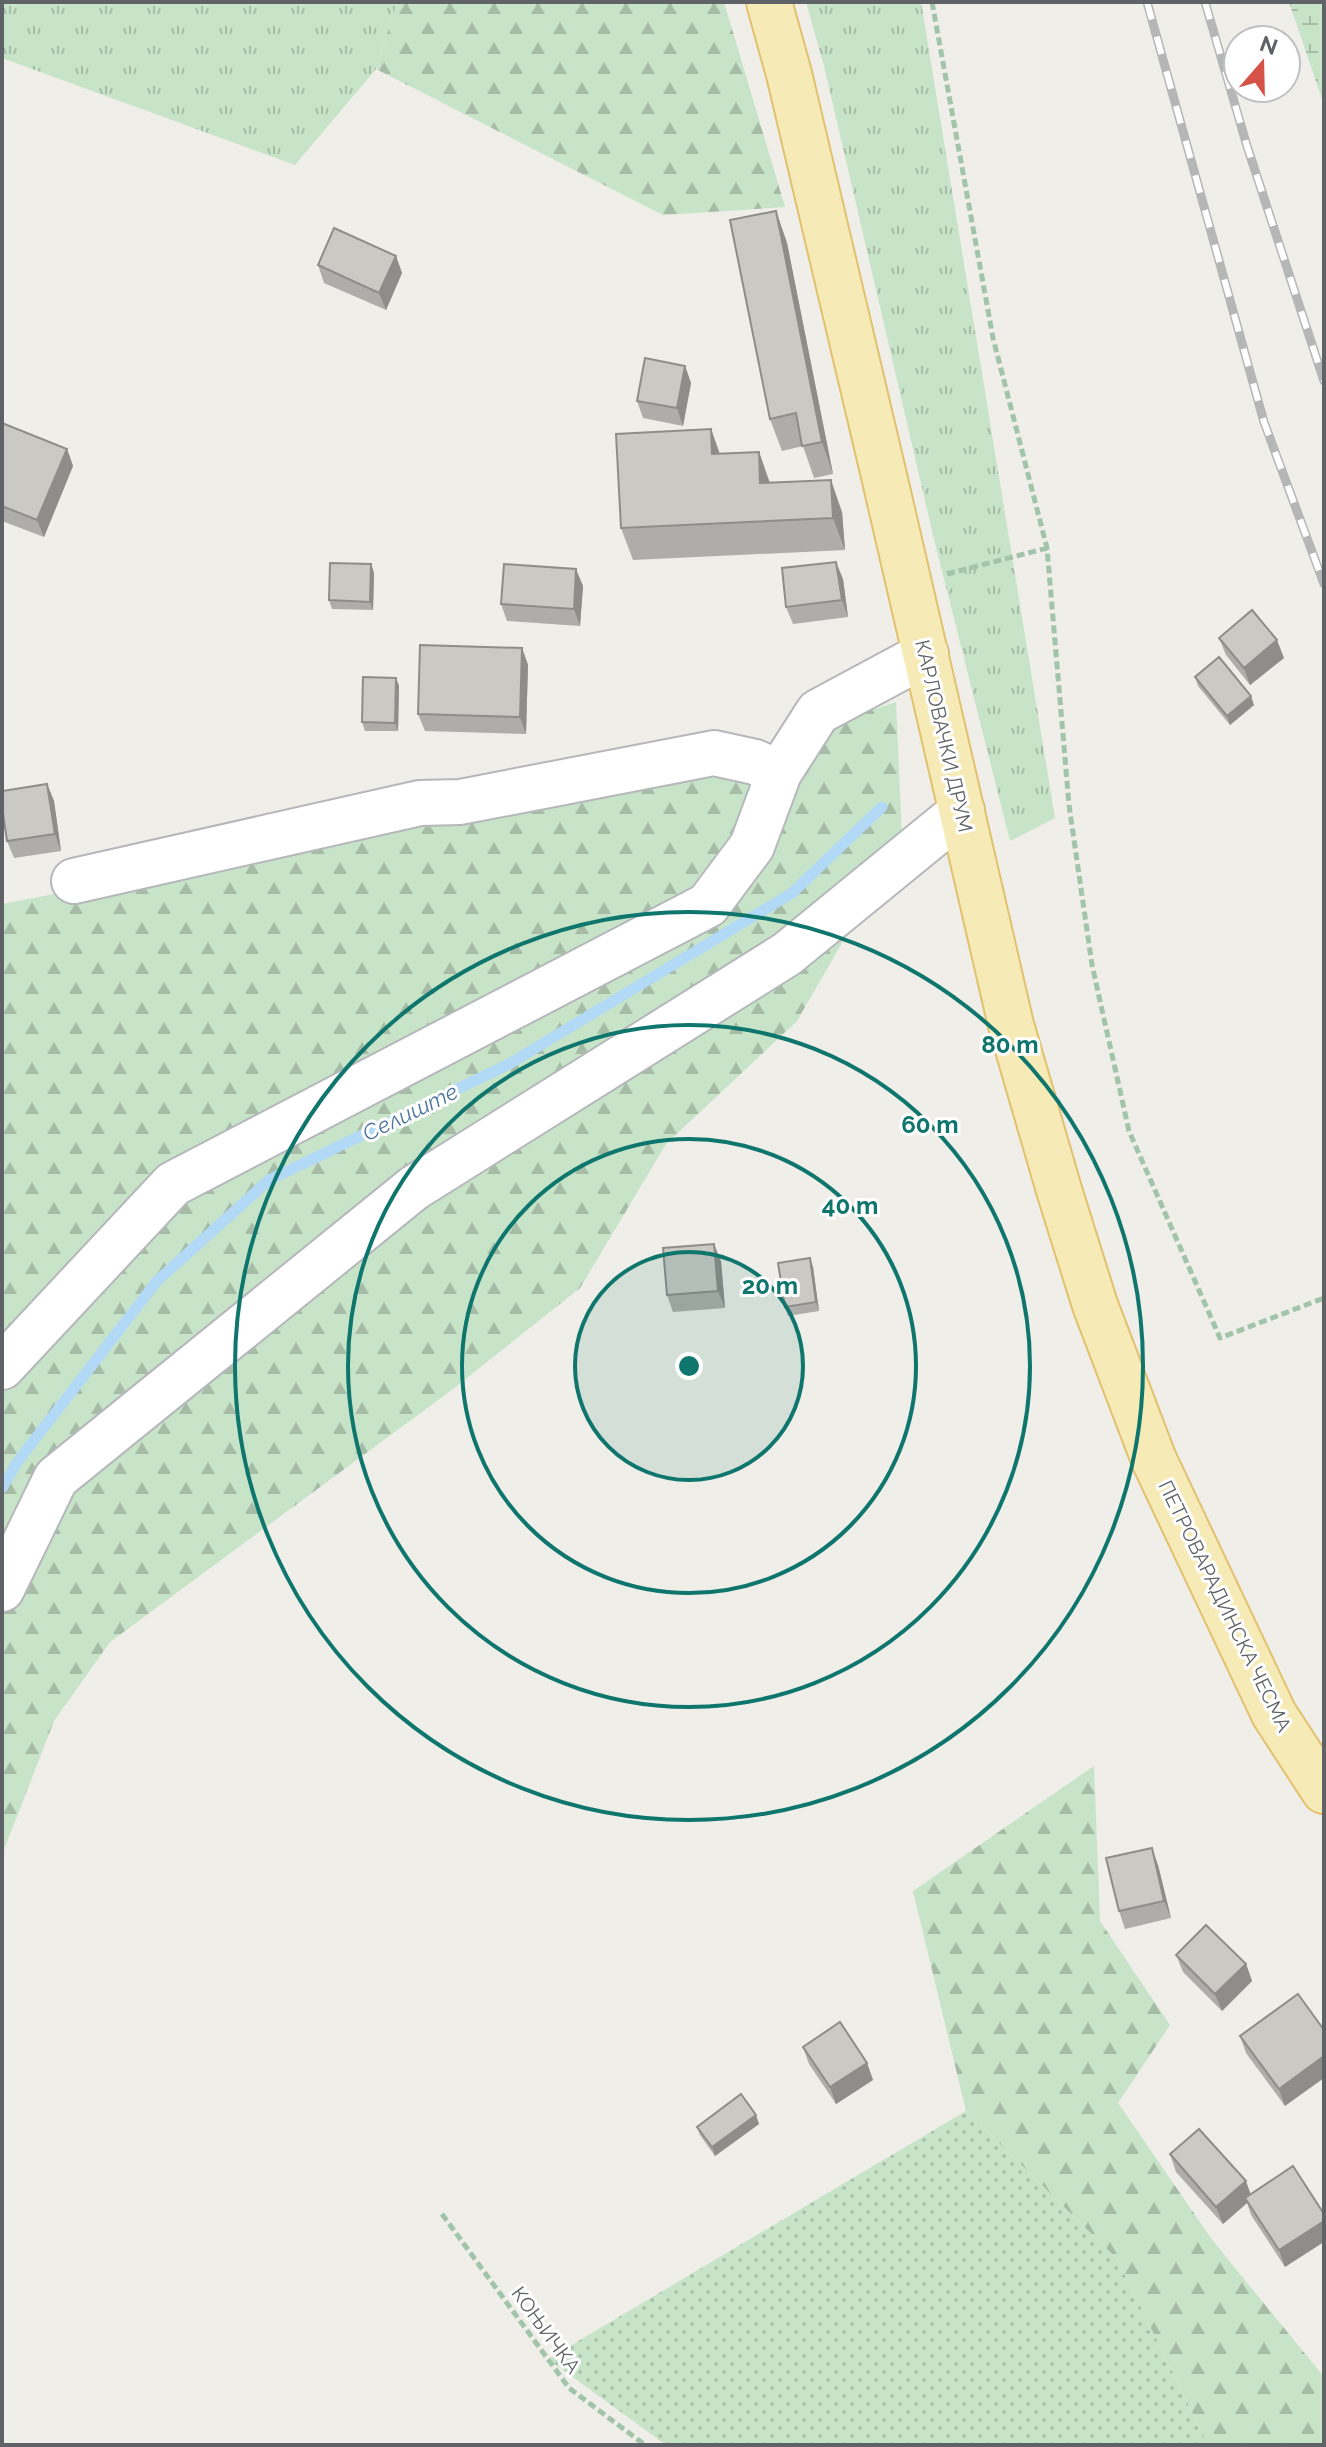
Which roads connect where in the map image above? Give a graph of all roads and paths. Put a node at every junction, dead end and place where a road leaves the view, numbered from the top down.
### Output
1 (769, 2) edge
2 (932, 2) edge
3 (1047, 548) junction
4 (909, 584) junction
5 (926, 654) junction
6 (779, 773) junction
7 (962, 811) junction
8 (74, 881) dead end
9 (1324, 1298) edge
10 (2, 1367) edge
11 (1154, 1460) joint
12 (2, 1589) edge
13 (1324, 1791) edge
14 (442, 2214) dead end
15 (645, 2445) edge

1 - 4 main road, КАРЛОВАЧКИ ДРУМ
2 - 3 path
3 - 4 path
3 - 9 path
4 - 5 main road, КАРЛОВАЧКИ ДРУМ
5 - 6 street
5 - 7 main road, КАРЛОВАЧКИ ДРУМ
6 - 8 street
6 - 10 street
7 - 11 main road, КАРЛОВАЧКИ ДРУМ
7 - 12 street
11 - 13 main road, ПЕТРОВАРАДИНСКА ЧЕСМА
14 - 15 path, КОЊИЧКА

